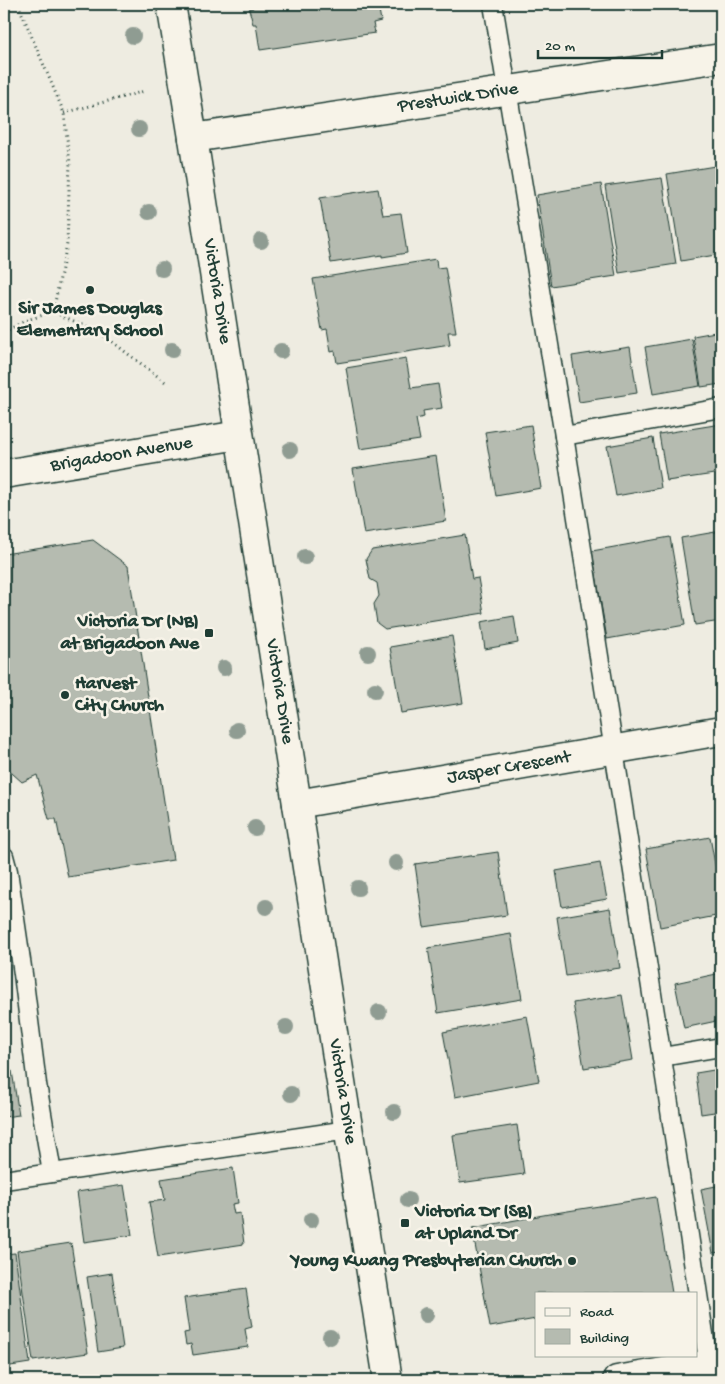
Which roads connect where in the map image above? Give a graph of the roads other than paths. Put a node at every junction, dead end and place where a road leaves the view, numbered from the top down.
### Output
1 (171, 4) edge
2 (493, 4) edge
3 (721, 58) edge
4 (507, 91) junction
5 (193, 138) junction
6 (721, 408) edge
7 (239, 435) junction
8 (564, 436) junction
9 (4, 474) edge
10 (721, 730) edge
11 (614, 748) junction
12 (297, 804) junction
13 (4, 856) edge
14 (721, 1047) edge
15 (662, 1057) junction
16 (348, 1130) junction
17 (52, 1173) junction
18 (4, 1180) edge
19 (713, 1369) edge
20 (388, 1380) edge
21 (617, 1380) edge

1 - 5 street, Victoria Drive
2 - 4 lane
3 - 4 street, Prestwick Drive
4 - 5 street, Prestwick Drive
4 - 8 lane
5 - 7 street, Victoria Drive
6 - 8 lane
7 - 9 street, Brigadoon Avenue
7 - 12 street, Victoria Drive
8 - 11 lane
10 - 11 street, Jasper Crescent
11 - 12 street, Jasper Crescent
11 - 15 lane
12 - 16 street, Victoria Drive
13 - 17 lane
14 - 15 lane
15 - 19 lane
16 - 17 lane
16 - 20 street, Victoria Drive
17 - 18 lane
19 - 21 street

